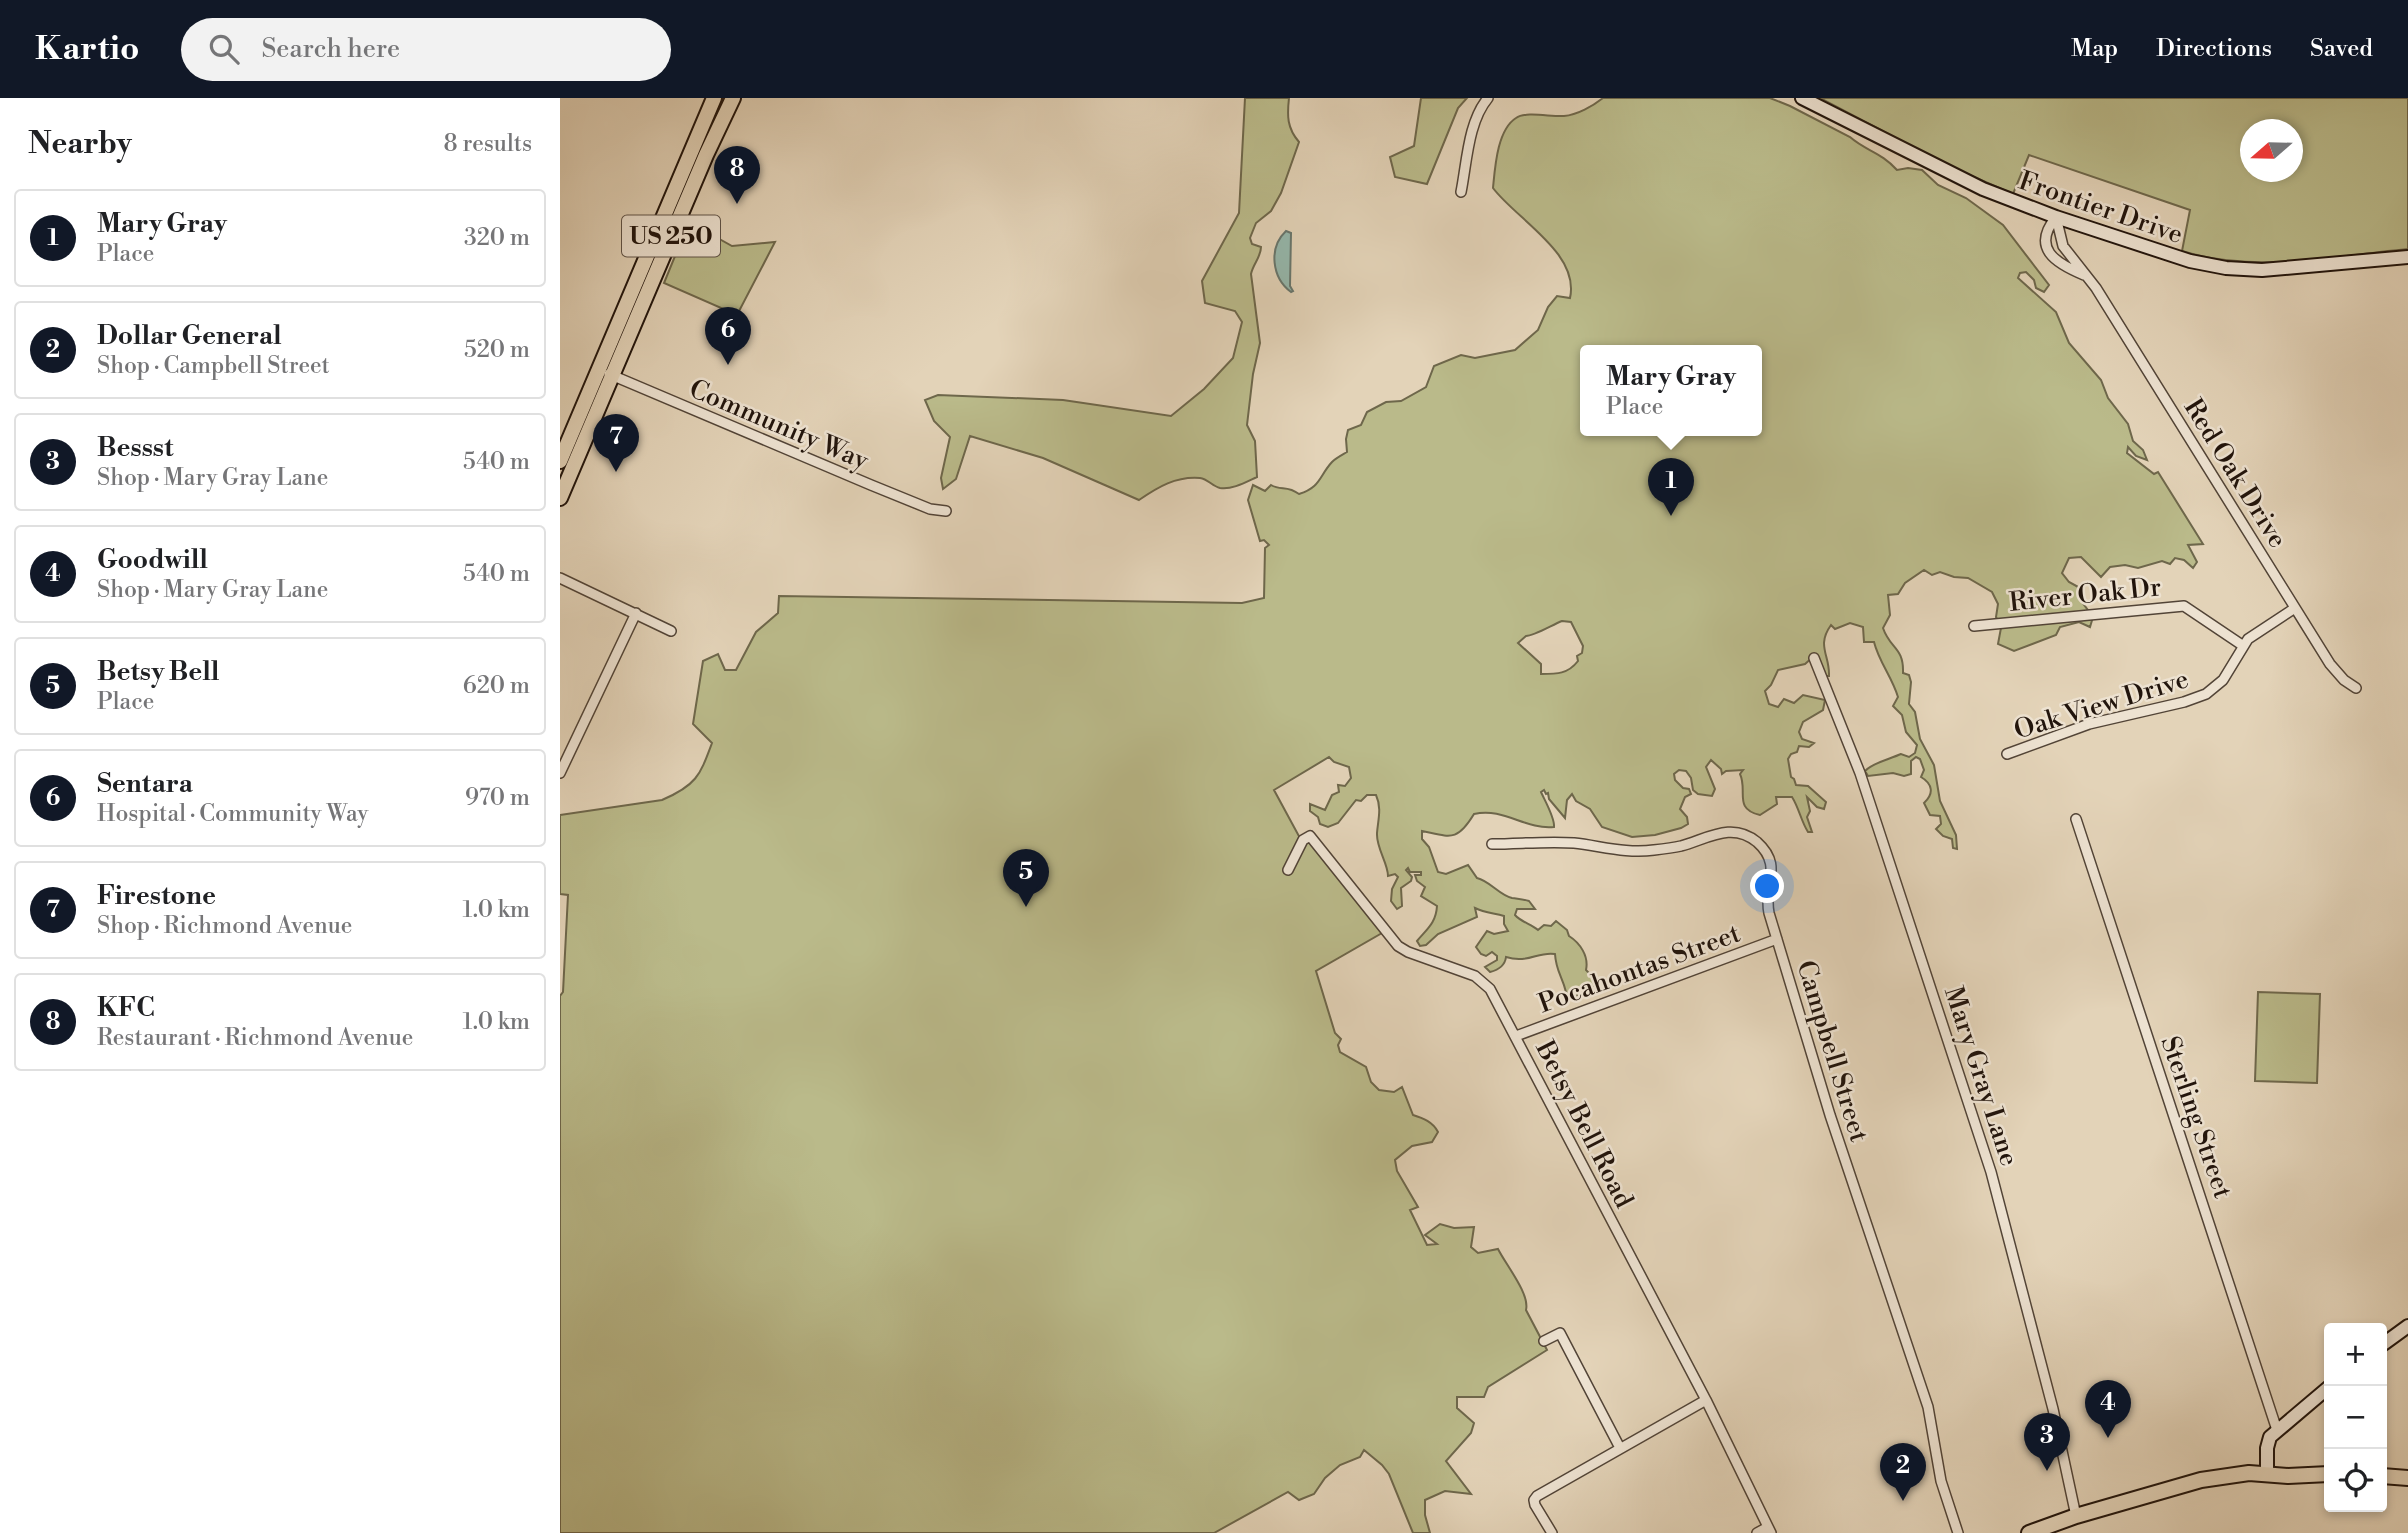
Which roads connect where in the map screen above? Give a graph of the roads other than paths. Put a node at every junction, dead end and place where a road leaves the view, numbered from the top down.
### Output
1 (714, 98) edge
2 (733, 98) edge
3 (1488, 98) edge
4 (1802, 98) edge
5 (1461, 192) dead end
6 (2056, 216) junction
7 (2408, 257) edge
8 (2084, 275) junction
9 (600, 366) junction
10 (612, 376) junction
11 (560, 461) edge
12 (560, 498) edge
13 (946, 511) dead end
14 (560, 578) edge
15 (2295, 608) junction
16 (636, 613) junction
17 (1974, 626) dead end
18 (671, 631) dead end
19 (2242, 645) junction
20 (1814, 658) dead end
21 (2356, 688) dead end
22 (2007, 754) dead end
23 (560, 773) edge
24 (2076, 819) dead end
25 (1492, 845) dead end
26 (1288, 870) dead end
27 (1777, 939) junction
28 (1516, 1036) junction
29 (2408, 1326) edge
30 (1544, 1341) dead end
31 (2387, 1341) edge
32 (2324, 1391) edge
33 (1706, 1400) junction
34 (2277, 1430) junction
35 (1620, 1448) junction
36 (2324, 1474) edge
37 (2266, 1475) junction
38 (2387, 1476) edge
39 (2408, 1478) edge
40 (2076, 1516) junction
41 (1770, 1530) edge
42 (1552, 1533) edge
43 (1757, 1533) edge
44 (1958, 1533) edge
45 (2029, 1533) edge

1 - 9 main road, US 250
2 - 10 main road, US 250
3 - 5 street
4 - 6 street, Frontier Drive
6 - 7 street, Frontier Drive
6 - 8 street, Red Oak Drive
6 - 8 street, Red Oak Drive
8 - 15 street, Red Oak Drive
9 - 10 street, Community Way
9 - 11 main road, US 250
10 - 12 main road, US 250
10 - 13 street, Community Way
14 - 16 street
15 - 19 street, Oak View Drive
15 - 21 street, Red Oak Drive
16 - 18 street
16 - 23 street
17 - 19 street, River Oak Dr
19 - 22 street, Oak View Drive
20 - 40 street, Mary Gray Lane
24 - 34 street, Sterling Street
25 - 27 street, Campbell Street
26 - 28 street, Betsy Bell Road
27 - 28 street, Pocahontas Street
27 - 44 street, Campbell Street
28 - 33 street, Betsy Bell Road
29 - 31 street
30 - 35 street
32 - 34 street
33 - 35 street
33 - 41 street, Betsy Bell Road
34 - 37 street
35 - 42 street
36 - 37 main road
37 - 40 main road
38 - 39 main road
40 - 45 main road
41 - 43 street

